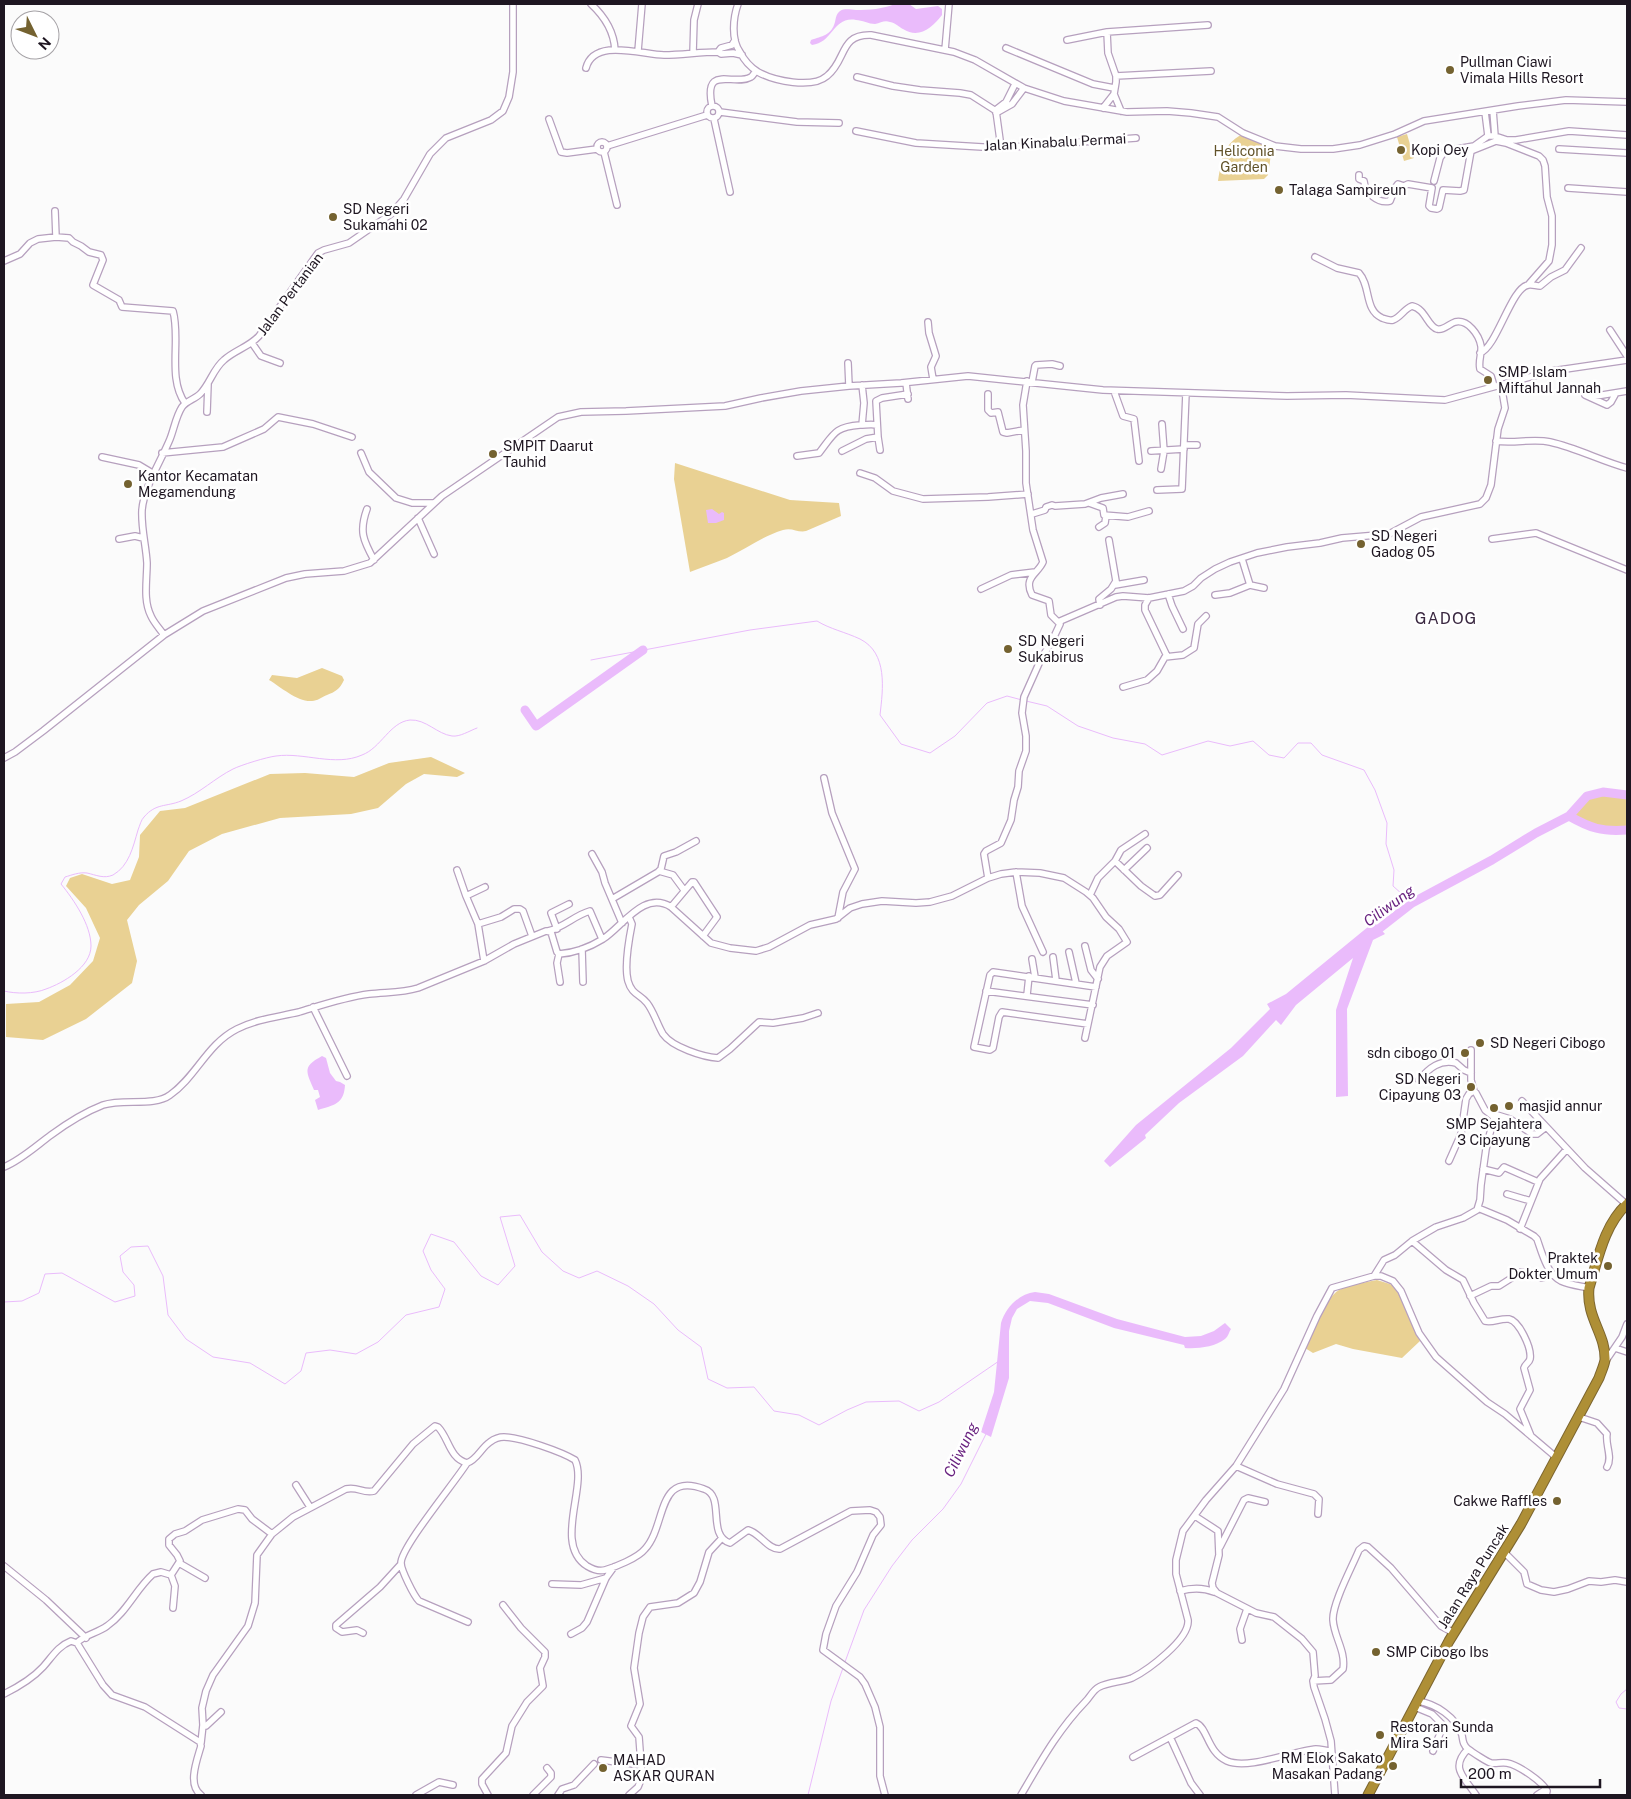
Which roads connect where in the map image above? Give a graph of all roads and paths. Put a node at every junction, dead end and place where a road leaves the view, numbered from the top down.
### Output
1 (513, 4) edge
2 (591, 4) edge
3 (642, 4) edge
4 (698, 4) edge
5 (738, 4) edge
6 (949, 4) edge
7 (1208, 25) dead end
8 (1107, 32) junction
9 (735, 40) junction
10 (1067, 40) dead end
11 (1006, 48) dead end
12 (615, 50) junction
13 (945, 50) junction
14 (638, 51) junction
15 (718, 52) junction
16 (693, 53) junction
17 (742, 55) junction
18 (586, 68) dead end
19 (756, 71) junction
20 (1211, 71) dead end
21 (1116, 76) junction
22 (857, 77) dead end
23 (1015, 84) junction
24 (1024, 88) junction
25 (1114, 91) junction
26 (1627, 102) edge
27 (712, 106) junction
28 (1103, 108) junction
29 (1493, 110) junction
30 (996, 111) junction
31 (1121, 111) junction
32 (720, 112) junction
33 (1485, 112) junction
34 (707, 115) junction
35 (548, 119) dead end
36 (714, 119) junction
37 (839, 123) dead end
38 (856, 130) dead end
39 (1627, 135) edge
40 (1488, 136) junction
41 (1497, 136) junction
42 (1136, 138) dead end
43 (999, 148) junction
44 (606, 149) junction
45 (1559, 149) dead end
46 (1627, 154) edge
47 (1359, 175) dead end
48 (1434, 181) dead end
49 (1568, 188) dead end
50 (730, 192) dead end
51 (1627, 192) edge
52 (617, 205) dead end
53 (55, 211) dead end
54 (56, 237) junction
55 (1581, 248) dead end
56 (1315, 257) dead end
57 (4, 261) edge
58 (1528, 285) junction
59 (928, 322) dead end
60 (1610, 330) dead end
61 (252, 343) junction
62 (1480, 353) junction
63 (1627, 356) edge
64 (1627, 360) edge
65 (280, 362) dead end
66 (848, 363) dead end
67 (1060, 366) dead end
68 (933, 379) junction
69 (208, 382) junction
70 (906, 382) junction
71 (1030, 382) junction
72 (1501, 384) junction
73 (862, 385) junction
74 (849, 386) junction
75 (1494, 386) junction
76 (1114, 390) junction
77 (1627, 391) edge
78 (1186, 393) junction
79 (1616, 393) junction
80 (988, 394) dead end
81 (185, 403) junction
82 (208, 412) dead end
83 (877, 424) junction
84 (1162, 424) dead end
85 (862, 425) junction
86 (1024, 430) junction
87 (352, 437) dead end
88 (878, 438) junction
89 (1496, 441) junction
90 (1197, 444) dead end
91 (1184, 447) junction
92 (880, 450) dead end
93 (1164, 450) junction
94 (842, 451) dead end
95 (1151, 451) dead end
96 (162, 453) junction
97 (361, 453) dead end
98 (797, 456) dead end
99 (102, 457) dead end
100 (1139, 460) dead end
101 (1627, 468) edge
102 (1161, 469) dead end
103 (860, 473) dead end
104 (154, 474) junction
105 (1158, 490) dead end
106 (1028, 494) junction
107 (1123, 494) dead end
108 (433, 503) junction
109 (1089, 503) junction
110 (367, 509) dead end
111 (1149, 511) dead end
112 (1032, 514) junction
113 (1106, 516) junction
114 (418, 518) junction
115 (1099, 527) dead end
116 (143, 538) junction
117 (119, 539) dead end
118 (1492, 539) dead end
119 (1109, 540) dead end
120 (434, 554) dead end
121 (1242, 559) junction
122 (374, 560) junction
123 (1627, 570) edge
124 (1035, 572) junction
125 (1144, 580) dead end
126 (1250, 585) junction
127 (1115, 586) junction
128 (980, 588) dead end
129 (1264, 588) dead end
130 (1168, 594) junction
131 (1215, 595) dead end
132 (1149, 598) junction
133 (1100, 605) junction
134 (1206, 616) dead end
135 (1058, 622) junction
136 (1184, 629) dead end
137 (164, 635) junction
138 (1168, 656) junction
139 (1123, 687) dead end
140 (4, 758) edge
141 (824, 778) dead end
142 (1145, 834) dead end
143 (696, 841) dead end
144 (1147, 848) dead end
145 (592, 854) dead end
146 (1115, 861) junction
147 (457, 870) dead end
148 (1124, 870) junction
149 (659, 871) junction
150 (1016, 872) junction
151 (1178, 874) dead end
152 (988, 878) junction
153 (485, 887) dead end
154 (684, 890) junction
155 (1090, 895) junction
156 (466, 896) junction
157 (612, 899) junction
158 (569, 904) dead end
159 (671, 907) junction
160 (629, 917) junction
161 (838, 918) junction
162 (622, 923) junction
163 (478, 924) junction
164 (557, 929) junction
165 (548, 931) junction
166 (532, 936) junction
167 (703, 936) junction
168 (602, 940) junction
169 (1085, 946) dead end
170 (582, 949) junction
171 (1043, 952) dead end
172 (1069, 952) dead end
173 (559, 954) junction
174 (1053, 957) dead end
175 (1032, 958) dead end
176 (484, 961) junction
177 (1032, 977) junction
178 (1098, 979) junction
179 (1056, 980) junction
180 (560, 982) dead end
181 (584, 982) dead end
182 (1076, 983) junction
183 (1096, 986) junction
184 (986, 991) junction
185 (1027, 995) junction
186 (1093, 1005) junction
187 (313, 1007) junction
188 (818, 1013) dead end
189 (1088, 1024) junction
190 (1085, 1038) dead end
191 (1471, 1050) dead end
192 (1471, 1073) junction
193 (348, 1076) dead end
194 (1419, 1080) dead end
195 (1474, 1091) junction
196 (1522, 1101) dead end
197 (1494, 1117) junction
198 (1546, 1127) junction
199 (1567, 1149) junction
200 (1449, 1161) dead end
201 (4, 1167) edge
202 (1483, 1169) junction
203 (1538, 1182) junction
204 (1507, 1194) dead end
205 (1531, 1201) junction
206 (1627, 1204) edge
207 (1478, 1208) junction
208 (1520, 1229) junction
209 (1412, 1241) junction
210 (1553, 1274) junction
211 (1374, 1276) junction
212 (1589, 1288) junction
213 (1470, 1296) junction
214 (1627, 1324) edge
215 (1626, 1332) edge
216 (1615, 1348) junction
217 (1627, 1352) edge
218 (1605, 1362) junction
219 (1579, 1417) junction
220 (1531, 1436) junction
221 (1557, 1458) junction
222 (467, 1463) junction
223 (1236, 1466) junction
224 (1607, 1467) dead end
225 (296, 1485) dead end
226 (1265, 1502) dead end
227 (310, 1507) junction
228 (1318, 1514) dead end
229 (1195, 1516) junction
230 (272, 1534) junction
231 (722, 1538) junction
232 (1219, 1548) junction
233 (1504, 1552) junction
234 (180, 1562) junction
235 (401, 1564) junction
236 (4, 1566) edge
237 (616, 1566) junction
238 (171, 1575) junction
239 (205, 1578) dead end
240 (606, 1578) junction
241 (1627, 1582) edge
242 (552, 1584) dead end
243 (1180, 1591) junction
244 (1217, 1593) junction
245 (503, 1605) dead end
246 (173, 1608) dead end
247 (1247, 1609) junction
248 (468, 1622) dead end
249 (363, 1633) dead end
250 (571, 1634) dead end
251 (1452, 1634) junction
252 (86, 1638) junction
253 (1242, 1640) dead end
254 (77, 1643) junction
255 (1313, 1681) junction
256 (4, 1694) edge
257 (1416, 1704) junction
258 (221, 1712) dead end
259 (203, 1725) junction
260 (1170, 1737) junction
261 (200, 1743) junction
262 (1468, 1749) junction
263 (1331, 1751) junction
264 (1433, 1751) dead end
265 (1133, 1757) dead end
266 (601, 1760) dead end
267 (594, 1764) dead end
268 (641, 1765) junction
269 (547, 1768) dead end
270 (453, 1785) dead end
271 (1546, 1792) edge
272 (202, 1795) edge
273 (416, 1795) edge
274 (488, 1795) edge
275 (533, 1795) edge
276 (558, 1795) edge
277 (629, 1795) edge
278 (885, 1795) edge
279 (1021, 1795) edge
280 (1200, 1795) edge
281 (1335, 1795) edge
282 (1368, 1795) edge
283 (1476, 1795) edge
284 (1537, 1795) edge

1 - 61 street, Jalan Pertanian
2 - 12 street
3 - 14 street
4 - 16 street
5 - 9 street
6 - 13 street
7 - 8 street
8 - 10 street
8 - 21 street
9 - 15 street
9 - 17 street
11 - 25 street
12 - 14 street
12 - 18 street
13 - 19 street
13 - 23 street
14 - 16 street
15 - 16 street
15 - 17 street
17 - 19 street
19 - 27 street
20 - 21 street
21 - 25 street
22 - 30 street
23 - 24 street
23 - 30 street
24 - 28 street
24 - 30 street
25 - 28 street
25 - 31 street
26 - 29 street
27 - 32 street
27 - 34 street
28 - 31 street
29 - 33 street
29 - 41 street
30 - 43 street
31 - 33 street
32 - 36 street
32 - 37 street
33 - 40 street
34 - 36 street
34 - 44 street
35 - 44 street
36 - 50 street
38 - 43 street, Jalan Kinabalu Permai
39 - 41 street
40 - 41 street
40 - 48 street
42 - 43 street, Jalan Kinabalu Permai
44 - 52 street
45 - 46 street
47 - 58 street
49 - 51 street
53 - 54 street
54 - 57 street
54 - 81 street
55 - 58 street
56 - 62 street
58 - 62 street
59 - 68 street
60 - 63 street
61 - 65 street
61 - 69 street, Jalan Pertanian
62 - 75 street
64 - 72 street
66 - 74 street
67 - 71 street
68 - 70 street
68 - 71 street
69 - 81 street, Jalan Pertanian
69 - 82 street
70 - 73 street
70 - 83 street
71 - 76 street
71 - 86 street
72 - 75 street
72 - 89 street
73 - 74 street
73 - 85 street
74 - 108 street
75 - 78 street
76 - 78 street
76 - 100 street
77 - 79 street
78 - 91 street
79 - 79 street
80 - 86 street
81 - 96 street, Jalan Pertanian
83 - 85 street
83 - 88 street
84 - 93 street
85 - 98 street
86 - 106 street
87 - 96 street
88 - 92 street
88 - 94 street
89 - 101 street
89 - 121 street
90 - 91 street
91 - 93 street
91 - 105 street
93 - 95 street
93 - 102 street
96 - 104 street, Jalan Pertanian
97 - 108 street
99 - 104 street
103 - 106 street
104 - 116 street, Jalan Pertanian
106 - 112 street
107 - 109 street
108 - 114 street
109 - 112 street
109 - 113 street
110 - 122 street
111 - 113 street
112 - 124 street
113 - 115 street
114 - 120 street
114 - 122 street
116 - 117 street
116 - 137 street, Jalan Pertanian
118 - 123 street
119 - 127 street
121 - 126 street
121 - 130 street
122 - 137 street
124 - 128 street
124 - 135 street
125 - 127 street
126 - 129 street
126 - 131 street
127 - 133 street
130 - 132 street
130 - 136 street
132 - 133 street
132 - 138 street
133 - 135 street
134 - 138 street
135 - 152 street
137 - 140 street
138 - 139 street
141 - 161 street
142 - 146 street
143 - 149 street
144 - 148 street
145 - 157 street
146 - 148 street
146 - 155 street
147 - 156 street
148 - 151 street
149 - 154 street
149 - 157 street
150 - 152 street
150 - 155 street
150 - 171 street
152 - 161 street
153 - 156 street
154 - 159 street
154 - 167 street
155 - 178 street
156 - 163 street
157 - 162 street
158 - 164 street
159 - 160 street
159 - 167 street
160 - 162 street
160 - 188 street
161 - 167 street
162 - 168 street
163 - 166 street
163 - 176 street
164 - 165 street
164 - 168 street
165 - 166 street
165 - 173 street
166 - 176 street
168 - 170 street
169 - 178 street
170 - 173 street
170 - 181 street
172 - 182 street
173 - 180 street
174 - 179 street
175 - 177 street
176 - 187 street
177 - 179 street
177 - 184 street
177 - 185 street
178 - 183 street
179 - 182 street
182 - 183 street
183 - 186 street
184 - 185 street
184 - 189 street
185 - 186 street
186 - 189 street
187 - 193 street
187 - 201 street
189 - 190 street
191 - 192 street
192 - 194 street
192 - 195 street
195 - 197 street
195 - 200 street
196 - 198 street
197 - 198 street
197 - 202 street
198 - 199 street
199 - 203 street
199 - 206 street
202 - 203 street
202 - 207 street
203 - 205 street
204 - 205 street
205 - 208 street
206 - 212 highway
207 - 208 street
207 - 209 street
208 - 210 street
209 - 211 street
209 - 213 street
210 - 212 street
210 - 213 street
211 - 220 street
211 - 223 street
212 - 218 highway
213 - 220 street
214 - 215 street
215 - 216 street
216 - 217 street
216 - 218 street
218 - 219 highway, Jalan Raya Puncak
219 - 221 highway, Jalan Raya Puncak
219 - 224 street
220 - 221 street
221 - 233 highway, Jalan Raya Puncak
222 - 227 street
222 - 235 street
222 - 237 street
223 - 228 street
223 - 229 street
225 - 227 street
226 - 232 street
227 - 230 street
229 - 232 street
229 - 243 street
230 - 234 street
230 - 259 street
231 - 237 street
231 - 268 street
231 - 278 street
232 - 244 street
233 - 241 street
233 - 251 highway, Jalan Raya Puncak
234 - 238 street
234 - 239 street
235 - 248 street
235 - 249 street
236 - 252 street
237 - 240 street
238 - 246 street
238 - 252 street
240 - 242 street
240 - 250 street
243 - 244 street
243 - 279 street
244 - 247 street
245 - 274 street
247 - 253 street
247 - 255 street
251 - 255 street
251 - 257 highway, Jalan Raya Puncak
252 - 254 street
254 - 256 street
254 - 261 street
255 - 263 street
257 - 262 street
257 - 264 street
257 - 282 highway, Jalan Raya Puncak
258 - 259 street
259 - 261 street
260 - 263 street
260 - 265 street
260 - 280 street
261 - 272 street
262 - 271 street
262 - 283 street
263 - 281 street
266 - 268 street
267 - 276 street
268 - 277 street
269 - 275 street
270 - 273 street
271 - 284 street

